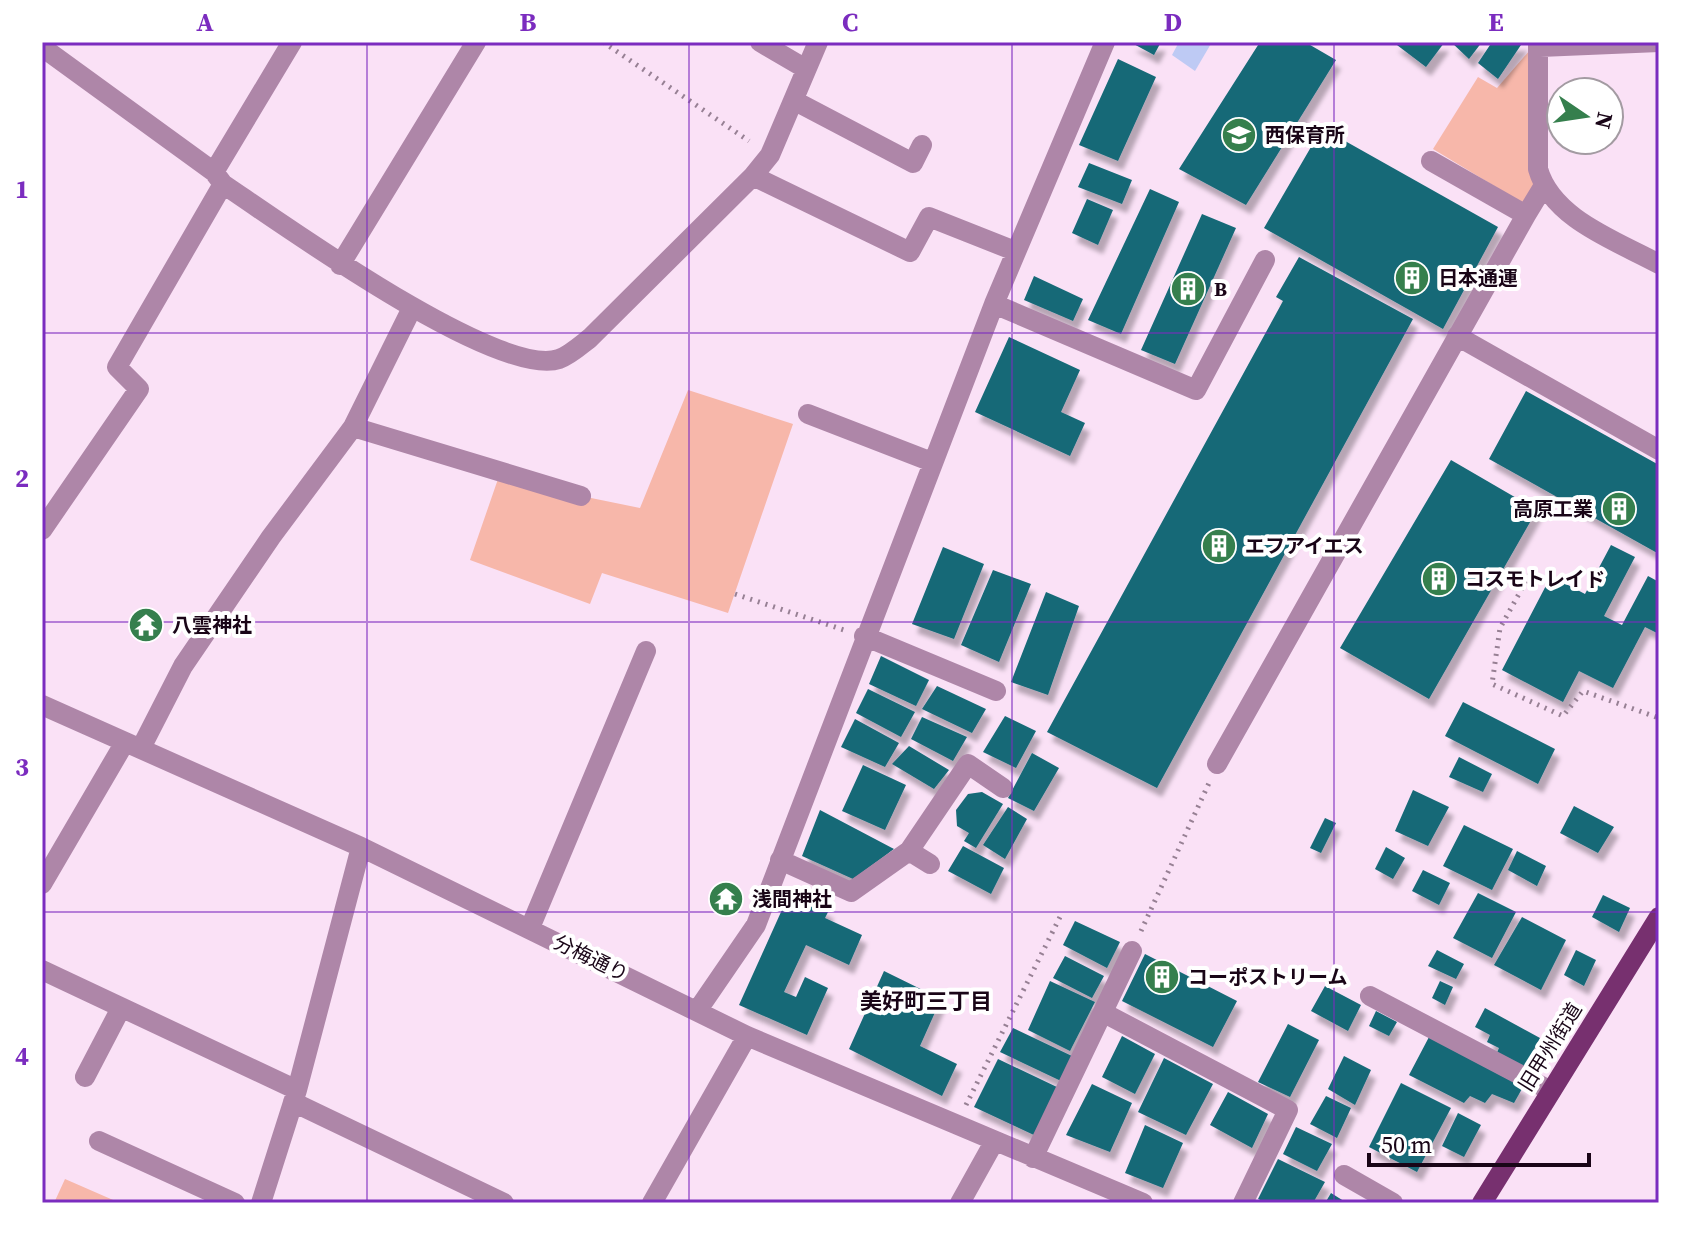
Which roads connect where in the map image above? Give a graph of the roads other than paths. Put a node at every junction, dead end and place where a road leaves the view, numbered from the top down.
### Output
1 (292, 42) edge
2 (476, 42) edge
3 (760, 42) edge
4 (818, 42) edge
5 (1105, 42) edge
6 (1659, 42) edge
7 (1539, 44) edge
8 (42, 47) edge
9 (806, 69) junction
10 (795, 101) junction
11 (922, 145) dead end
12 (1431, 161) dead end
13 (753, 176) junction
14 (218, 178) junction
15 (1543, 187) junction
16 (1526, 215) junction
17 (1015, 251) junction
18 (1265, 260) dead end
19 (1659, 264) edge
20 (340, 265) junction
21 (994, 304) junction
22 (412, 308) junction
23 (1457, 336) junction
24 (808, 414) dead end
25 (353, 427) junction
26 (1659, 450) edge
27 (932, 462) junction
28 (581, 496) dead end
29 (42, 530) edge
30 (864, 636) junction
31 (646, 651) dead end
32 (996, 691) dead end
33 (42, 705) edge
34 (133, 745) junction
35 (1217, 764) road end
36 (1003, 788) dead end
37 (361, 847) junction
38 (909, 851) junction
39 (780, 860) junction
40 (930, 864) dead end
41 (42, 884) edge
42 (1659, 917) edge
43 (530, 928) junction
44 (1132, 951) road end
45 (42, 970) edge
46 (1370, 996) dead end
47 (121, 1008) junction
48 (697, 1011) junction
49 (1104, 1013) junction
50 (747, 1036) junction
51 (85, 1077) dead end
52 (1551, 1091) junction
53 (295, 1096) junction
54 (99, 1141) dead end
55 (994, 1142) junction
56 (1033, 1158) junction
57 (1344, 1175) dead end
58 (235, 1203) edge
59 (261, 1203) edge
60 (504, 1203) edge
61 (652, 1203) edge
62 (960, 1203) edge
63 (1143, 1203) edge
64 (1243, 1203) edge
65 (1393, 1203) edge
66 (1482, 1203) edge

1 - 14 street
2 - 20 street
3 - 9 street
4 - 9 street
5 - 17 street
6 - 7 street
7 - 15 street
8 - 14 street
9 - 10 street
10 - 11 street
10 - 13 street
12 - 16 street
13 - 17 street
13 - 22 street
14 - 20 street
14 - 29 street
15 - 16 street
15 - 19 street
16 - 23 street
17 - 21 street
18 - 21 street
20 - 22 street
21 - 27 street
22 - 25 street
23 - 26 street
23 - 35 street
24 - 27 street
25 - 28 street
25 - 34 street
27 - 30 street
30 - 32 street
30 - 39 street
31 - 43 street
33 - 34 street, 分梅通り
34 - 37 street, 分梅通り
34 - 41 street
36 - 38 street
37 - 43 street, 分梅通り
37 - 53 street
38 - 39 street
38 - 40 street
39 - 48 street
42 - 52 main road, 旧甲州街道
43 - 48 street, 分梅通り
44 - 49 street
45 - 47 street
46 - 52 street
47 - 51 street
47 - 53 street
48 - 50 street, 分梅通り
49 - 56 street
49 - 64 street
50 - 55 street, 分梅通り
50 - 61 street
52 - 66 main road, 旧甲州街道
53 - 59 street
53 - 60 street
54 - 58 street
55 - 56 street, 分梅通り
55 - 62 street
56 - 63 street, 分梅通り
57 - 65 street

